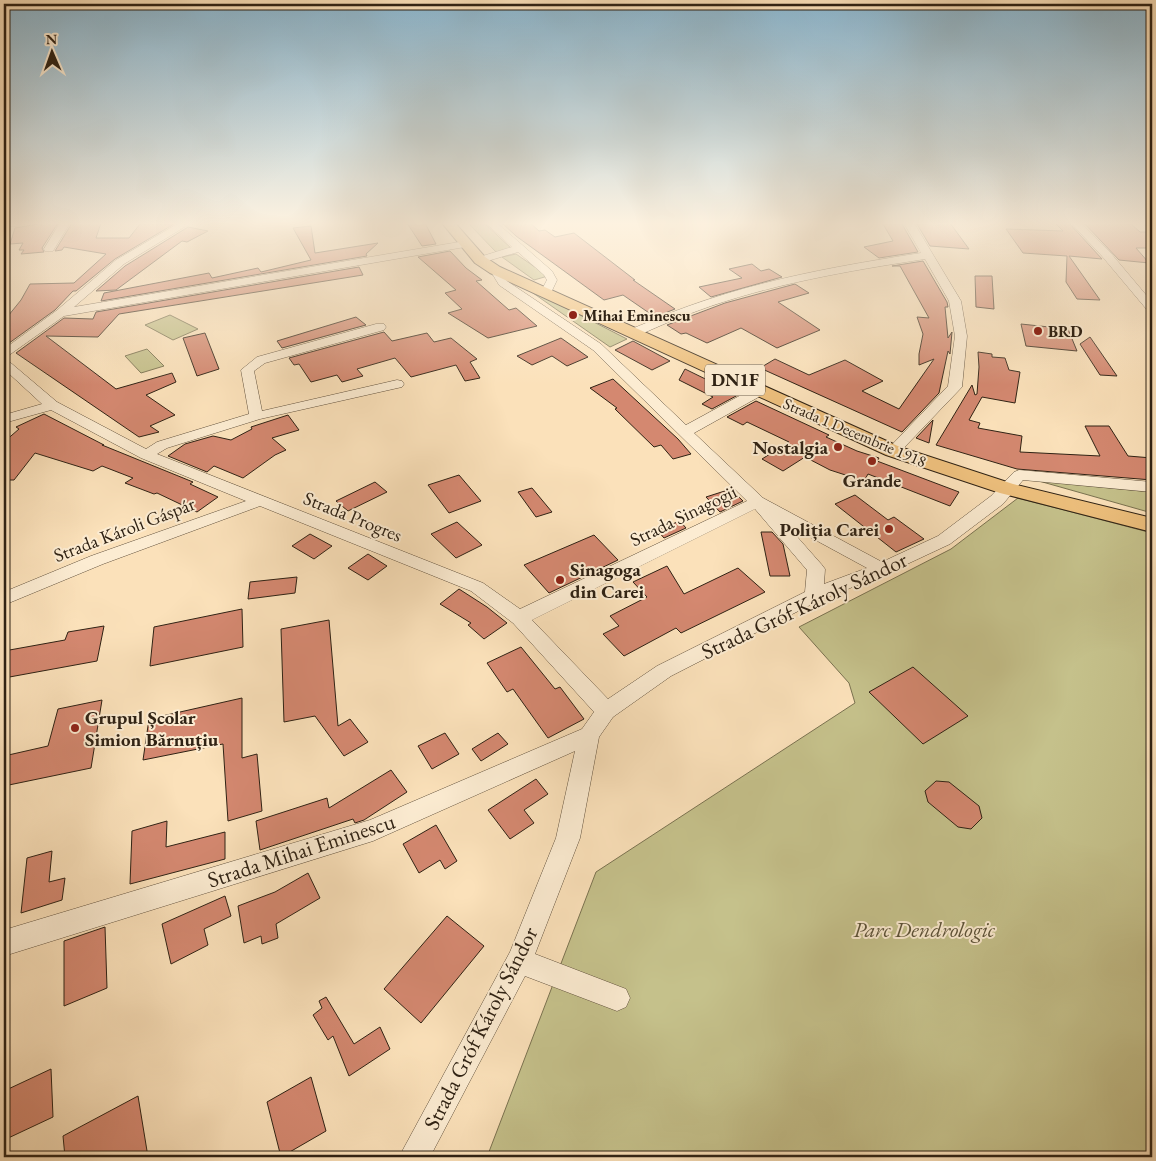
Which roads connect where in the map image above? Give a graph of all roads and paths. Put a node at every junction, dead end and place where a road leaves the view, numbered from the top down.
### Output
1 (102, 277) edge
2 (271, 277) edge
3 (499, 277) edge
4 (511, 277) edge
5 (550, 277) edge
6 (808, 277) edge
7 (941, 277) edge
8 (1125, 277) edge
9 (546, 293) junction
10 (1152, 309) edge
11 (60, 313) junction
12 (380, 327) dead end
13 (633, 333) junction
14 (4, 355) edge
15 (4, 362) edge
16 (397, 384) dead end
17 (759, 391) junction
18 (52, 405) junction
19 (256, 416) junction
20 (4, 420) edge
21 (685, 432) junction
22 (893, 451) junction
23 (146, 455) junction
24 (1152, 487) edge
25 (1007, 489) junction
26 (260, 501) junction
27 (757, 502) junction
28 (1152, 525) edge
29 (882, 569) junction
30 (814, 595) junction
31 (4, 598) edge
32 (519, 618) junction
33 (606, 711) junction
34 (589, 735) junction
35 (4, 943) edge
36 (520, 961) junction
37 (617, 998) dead end
38 (414, 1157) edge

1 - 11 street
2 - 11 street
3 - 21 street
4 - 9 main road, Strada 1 Decembrie 1918 / DN1F
5 - 9 street
6 - 13 street
7 - 22 street
8 - 10 street
9 - 13 main road, Strada 1 Decembrie 1918 / DN1F
11 - 14 street
12 - 19 street
13 - 17 main road, Strada 1 Decembrie 1918 / DN1F
15 - 18 street, Strada Progres
16 - 19 street
17 - 21 street
17 - 22 main road, Strada 1 Decembrie 1918 / DN1F
18 - 20 street
18 - 23 street, Strada Progres
19 - 23 street
21 - 27 street
22 - 25 main road, Strada 1 Decembrie 1918 / DN1F
23 - 26 street, Strada Progres
24 - 25 street, Strada Gróf Károly Sándor
25 - 28 main road, Strada 1 Decembrie 1918 / DN1F
25 - 29 street, Strada Gróf Károly Sándor
26 - 31 street, Strada Károli Gáspár
26 - 32 street, Strada Progres
27 - 29 street
27 - 30 street
27 - 32 street, Strada Sinagogii
29 - 30 street, Strada Gróf Károly Sándor
30 - 33 street, Strada Gróf Károly Sándor
32 - 33 street, Strada Progres
33 - 34 street, Strada Gróf Károly Sándor
34 - 35 street, Strada Mihai Eminescu
34 - 36 street, Strada Gróf Károly Sándor
36 - 37 street
36 - 38 street, Strada Gróf Károly Sándor

